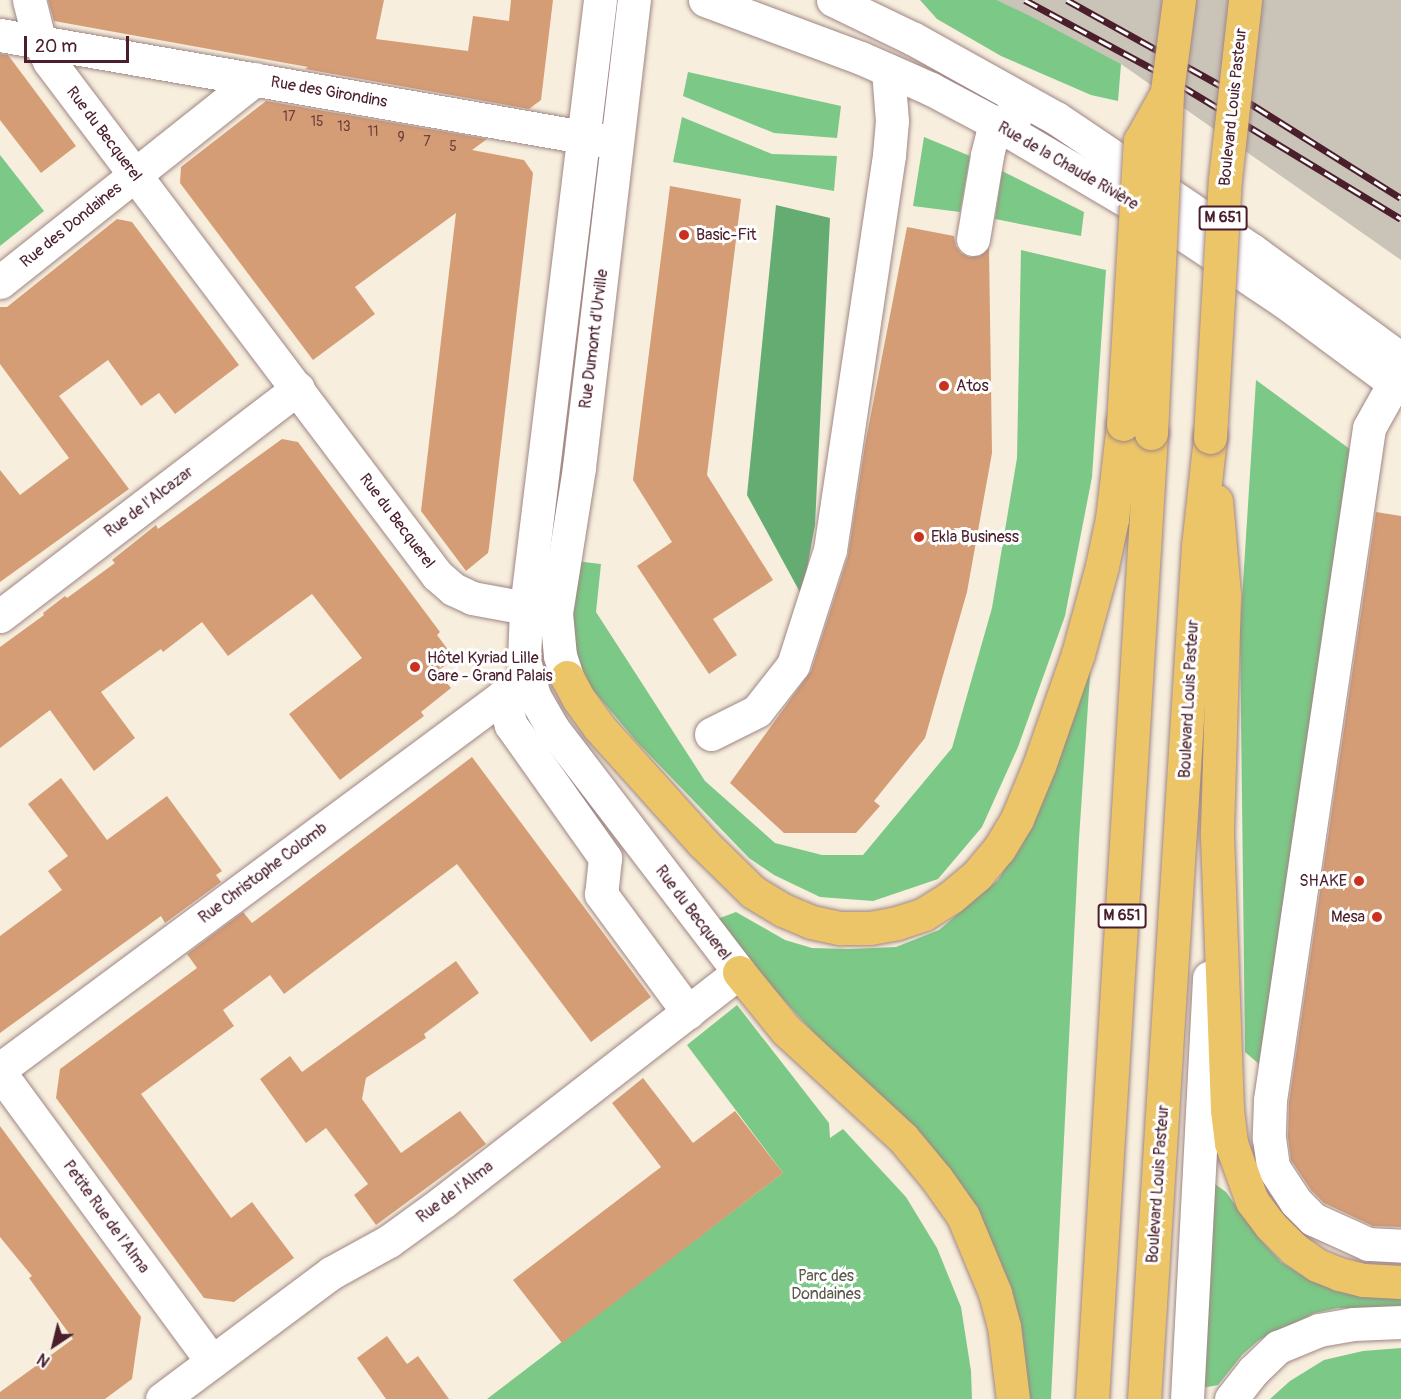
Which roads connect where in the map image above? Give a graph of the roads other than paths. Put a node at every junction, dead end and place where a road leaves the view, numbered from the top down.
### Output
1 (29, 0) edge
2 (600, 0) edge
3 (634, 0) edge
4 (705, 0) edge
5 (833, 0) edge
6 (1179, 0) edge
7 (1245, 0) edge
8 (0, 36) edge
9 (40, 43) junction
10 (888, 70) junction
11 (255, 80) junction
12 (1056, 118) junction
13 (995, 123) junction
14 (584, 137) junction
15 (617, 143) junction
16 (134, 175) junction
17 (973, 239) dead end
18 (0, 282) edge
19 (1399, 377) edge
20 (298, 388) junction
21 (1137, 428) junction
22 (1210, 437) junction
23 (526, 608) junction
24 (0, 616) edge
25 (567, 677) joint
26 (515, 688) junction
27 (711, 734) dead end
28 (1216, 836) junction
29 (738, 972) junction
30 (687, 1012) junction
31 (0, 1071) edge
32 (1401, 1246) edge
33 (1401, 1282) edge
34 (1401, 1322) edge
35 (212, 1362) junction
36 (162, 1399) edge
37 (1013, 1399) edge
38 (1092, 1399) edge
39 (1144, 1399) edge
40 (1187, 1399) edge
41 (1231, 1399) edge

1 - 9 street, Rue du Becquerel
2 - 14 street
3 - 15 street, Rue Dumont d'Urville
4 - 10 street, Rue de la Chaude Rivière
5 - 12 street, Rue de la Chaude Rivière
6 - 21 highway, bridge
7 - 22 highway, Boulevard Louis Pasteur / M 651, bridge
8 - 9 street, Rue des Girondins
9 - 11 street, Rue des Girondins
9 - 16 street, Rue du Becquerel
10 - 13 street, Rue de la Chaude Rivière
10 - 27 street
11 - 14 street, Rue des Girondins
11 - 16 street, Rue des Dondaines
12 - 13 street
12 - 19 street, Rue de la Chaude Rivière
13 - 17 street
13 - 19 street, Rue de la Chaude Rivière
14 - 15 street, Rue des Girondins
14 - 23 street
15 - 25 street, Rue Dumont d'Urville
16 - 18 street, Rue des Dondaines
16 - 20 street, Rue du Becquerel
19 - 32 street
20 - 23 street, Rue du Becquerel
20 - 24 street, Rue de l'Alcazar
21 - 25 highway
21 - 38 highway, M 651
22 - 28 highway
22 - 39 highway, Boulevard Louis Pasteur / M 651
23 - 26 street, Rue du Becquerel
26 - 29 street, Rue du Becquerel
26 - 30 street, Rue du Becquerel
26 - 31 street, Rue Christophe Colomb
28 - 33 highway
28 - 40 street
29 - 30 street, Rue de l'Alma
29 - 37 highway
30 - 35 street, Rue de l'Alma
31 - 35 street, Petite Rue de l'Alma
34 - 41 street
35 - 36 street, Rue de l'Alma

